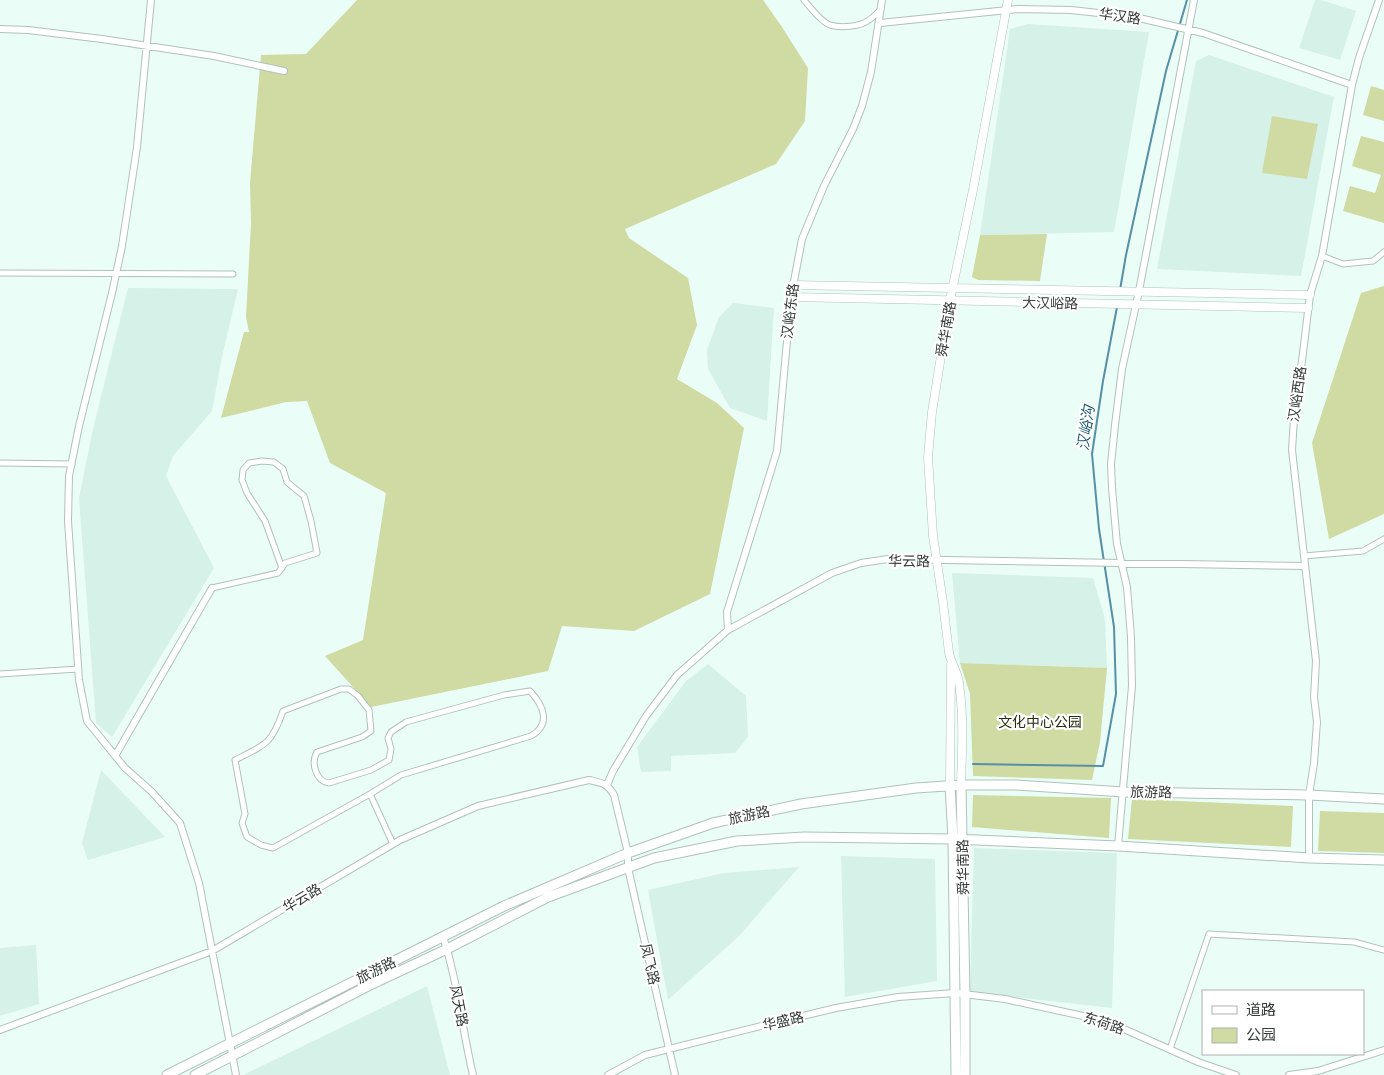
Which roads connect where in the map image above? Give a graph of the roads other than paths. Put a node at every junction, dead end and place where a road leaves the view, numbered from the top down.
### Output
1 (151, 0) edge
2 (804, 0) edge
3 (882, 0) edge
4 (1008, 0) edge
5 (1194, 0) edge
6 (1380, 0) edge
7 (881, 8) junction
8 (1006, 10) junction
9 (880, 23) junction
10 (1182, 27) junction
11 (0, 29) edge
12 (146, 46) junction
13 (284, 71) dead end
14 (1352, 84) junction
15 (1384, 252) edge
16 (1322, 256) junction
17 (0, 273) edge
18 (116, 274) junction
19 (233, 274) dead end
20 (792, 285) junction
21 (953, 288) junction
22 (1138, 291) junction
23 (1310, 295) junction
24 (791, 297) junction
25 (950, 300) junction
26 (1136, 304) junction
27 (1308, 308) junction
28 (0, 463) edge
29 (72, 464) junction
30 (1384, 539) edge
31 (1304, 556) junction
32 (936, 561) junction
33 (1122, 562) junction
34 (1305, 566) junction
35 (282, 568) junction
36 (212, 588) joint
37 (728, 630) junction
38 (951, 660) junction
39 (78, 669) junction
40 (0, 674) edge
41 (115, 756) junction
42 (607, 785) junction
43 (961, 785) junction
44 (950, 786) junction
45 (1124, 792) junction
46 (370, 794) junction
47 (1309, 795) junction
48 (1384, 799) edge
49 (952, 839) junction
50 (962, 840) junction
51 (393, 844) junction
52 (1118, 846) junction
53 (628, 853) junction
54 (1309, 858) junction
55 (1384, 860) edge
56 (628, 868) junction
57 (443, 937) junction
58 (447, 949) junction
59 (1384, 950) edge
60 (212, 951) junction
61 (960, 994) junction
62 (0, 1030) edge
63 (230, 1043) junction
64 (669, 1049) junction
65 (1170, 1049) junction
66 (1384, 1050) edge
67 (233, 1056) junction
68 (1318, 1073) edge
69 (167, 1075) edge
70 (195, 1075) edge
71 (236, 1075) edge
72 (473, 1075) edge
73 (608, 1075) edge
74 (675, 1075) edge
75 (956, 1075) edge
76 (965, 1075) edge
77 (1236, 1075) edge
78 (1288, 1075) edge

1 - 12 street
2 - 7 street
3 - 7 street, 汉峪东路
4 - 8 main road, 舜华南路
5 - 10 street
6 - 14 street, 汉峪西路
7 - 9 street, 汉峪东路
8 - 9 street, 华汉路
8 - 10 street, 华汉路
8 - 21 main road, 舜华南路
9 - 20 street, 汉峪东路
10 - 14 street, 华汉路
10 - 22 street
11 - 12 street
12 - 13 street
12 - 18 street
14 - 16 street, 汉峪西路
15 - 16 street
16 - 23 street, 汉峪西路
17 - 18 street
18 - 19 street
18 - 29 street
20 - 21 main road, 大汉峪路
20 - 24 street, 汉峪东路
21 - 22 main road, 大汉峪路
21 - 25 main road, 舜华南路
22 - 23 main road, 大汉峪路
22 - 26 street
23 - 27 street, 汉峪西路
24 - 25 main road, 大汉峪路
24 - 37 street, 汉峪东路
25 - 26 main road, 大汉峪路
25 - 32 main road, 舜华南路
26 - 27 main road, 大汉峪路
26 - 33 street
27 - 31 street, 汉峪西路
28 - 29 street
29 - 39 street
30 - 31 street
31 - 34 street, 汉峪西路
32 - 33 street, 华云路
32 - 37 street, 华云路
32 - 38 main road, 舜华南路
33 - 34 street, 华云路
33 - 45 street
34 - 47 street, 汉峪西路
35 - 35 street
35 - 36 street
36 - 41 street
37 - 42 street, 华云路
38 - 43 main road, 舜华南路
38 - 44 main road, 舜华南路
39 - 40 street
39 - 41 street
41 - 60 street
42 - 51 street, 华云路
42 - 53 street
43 - 44 main road, 旅游路
43 - 45 main road, 旅游路
43 - 50 main road, 舜华南路
44 - 49 main road, 舜华南路
44 - 53 main road, 旅游路
45 - 47 main road, 旅游路
45 - 52 street
46 - 46 street
46 - 51 street
47 - 48 main road, 旅游路
47 - 54 street, 汉峪西路
49 - 50 main road, 旅游路
49 - 56 main road, 旅游路
49 - 61 main road, 舜华南路
50 - 52 main road, 旅游路
50 - 61 main road, 舜华南路
51 - 60 street, 华云路
52 - 54 main road, 旅游路
53 - 56 street, 凤飞路
53 - 57 main road, 旅游路
54 - 55 main road, 旅游路
56 - 58 main road, 旅游路
56 - 64 street, 凤飞路
57 - 58 street, 风天路
57 - 63 main road, 旅游路
58 - 67 main road, 旅游路
58 - 72 street, 风天路
59 - 65 street
60 - 62 street, 华云路
60 - 63 street
61 - 64 street, 华盛路
61 - 65 street, 东荷路
61 - 75 main road, 舜华南路
61 - 76 main road, 舜华南路
63 - 67 street
63 - 69 main road, 旅游路
64 - 73 street, 华盛路
64 - 74 street, 凤飞路
65 - 77 street, 东荷路
66 - 68 street
67 - 70 main road, 旅游路
67 - 71 street
68 - 78 street

